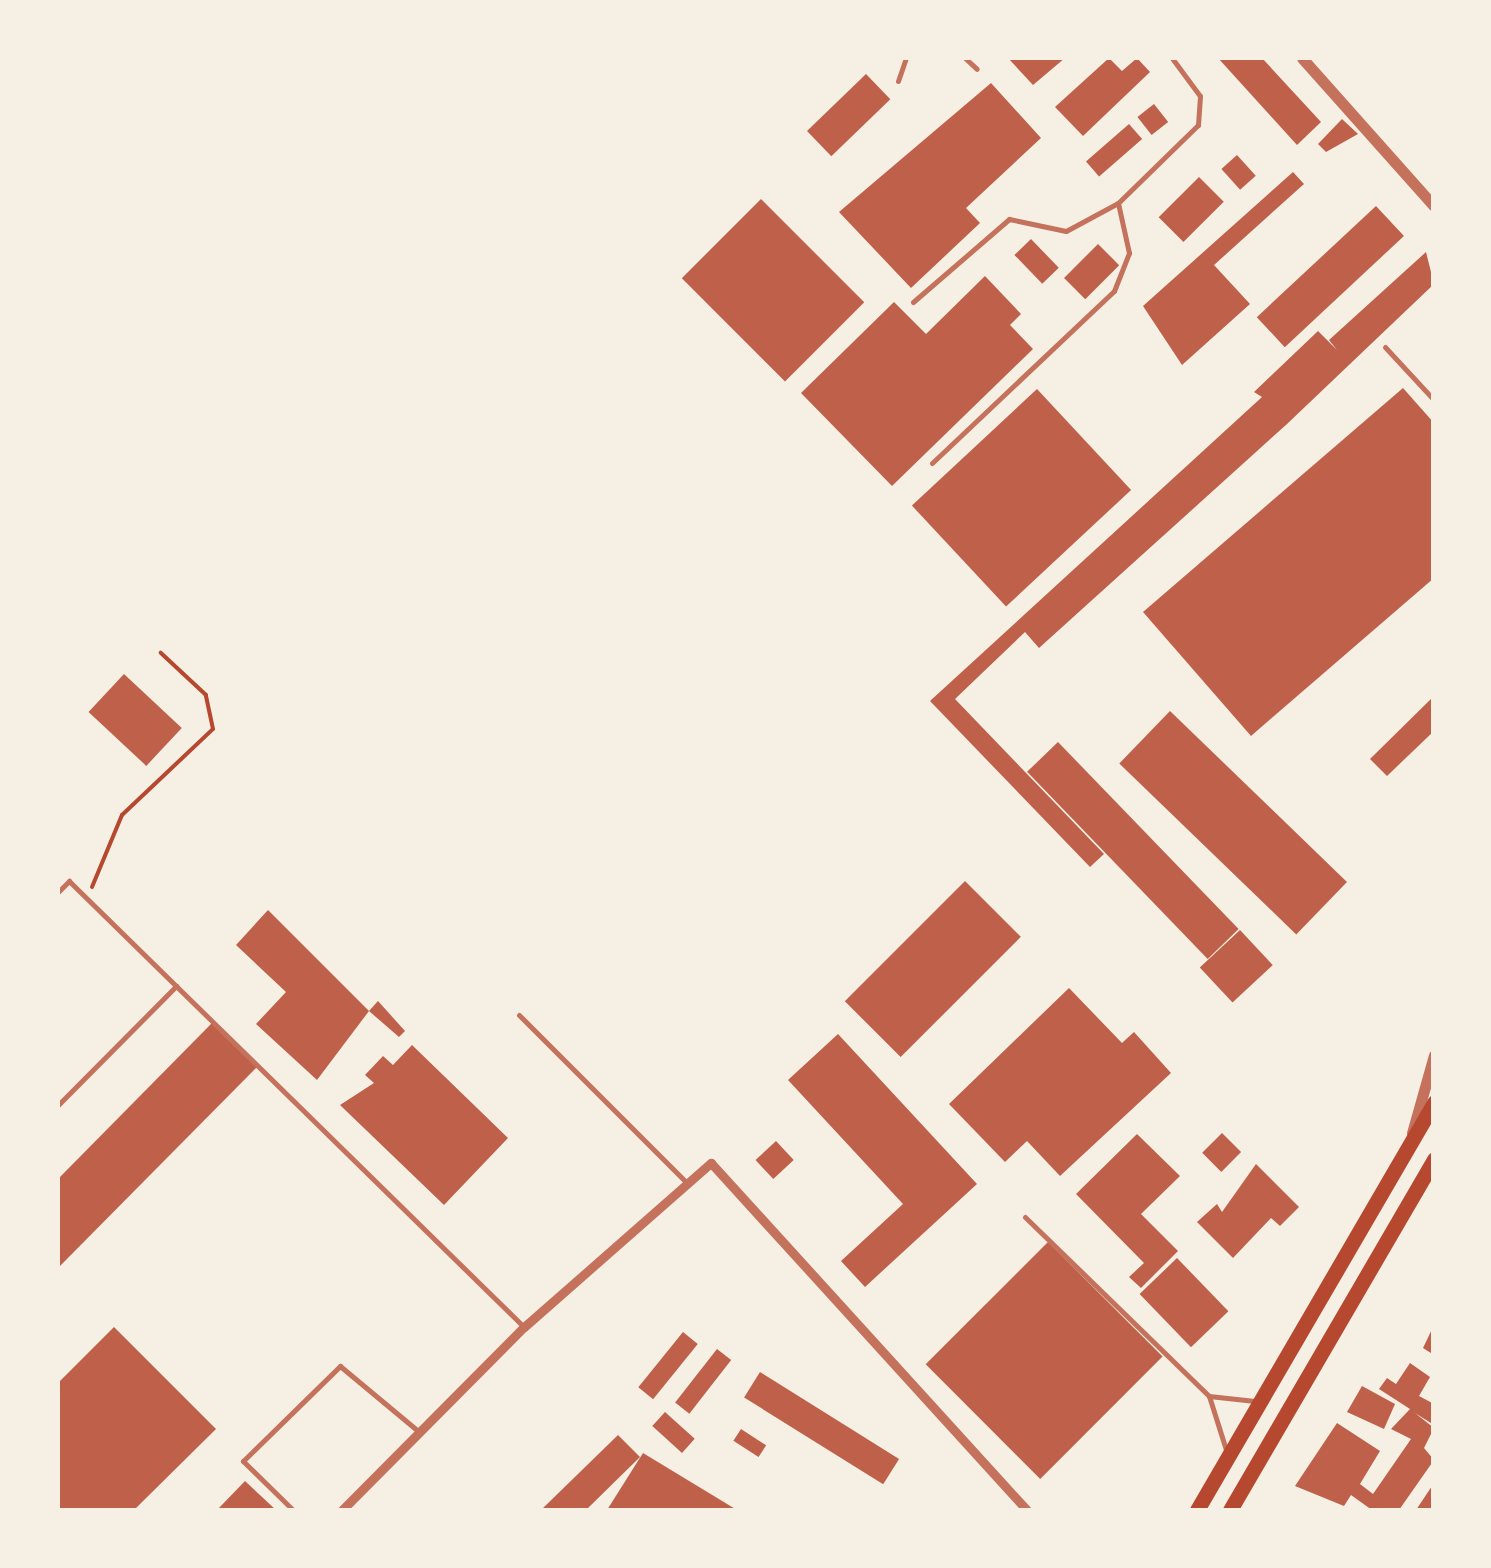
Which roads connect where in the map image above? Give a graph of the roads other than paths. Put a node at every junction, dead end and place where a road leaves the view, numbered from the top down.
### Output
1 (906, 58) edge
2 (965, 58) edge
3 (1172, 58) edge
4 (1302, 58) edge
5 (977, 69) dead end
6 (898, 81) dead end
7 (1118, 204) junction
8 (1434, 206) edge
9 (913, 302) dead end
10 (1386, 347) dead end
11 (1434, 400) edge
12 (932, 463) dead end
13 (58, 892) edge
14 (176, 986) junction
15 (518, 1014) dead end
16 (1434, 1055) edge
17 (1434, 1102) edge
18 (58, 1106) edge
19 (1410, 1142) junction
20 (1434, 1159) edge
21 (684, 1180) junction
22 (1025, 1217) dead end
23 (524, 1327) junction
24 (1209, 1396) junction
25 (1261, 1401) junction
26 (420, 1432) junction
27 (1228, 1458) junction
28 (293, 1510) edge
29 (342, 1510) edge
30 (1027, 1510) edge
31 (1197, 1510) edge
32 (1230, 1510) edge

1 - 6 lane
2 - 5 lane
3 - 7 lane
4 - 8 street
7 - 9 lane
7 - 12 lane
10 - 11 lane
13 - 14 lane
14 - 18 lane
14 - 23 lane
15 - 21 lane
16 - 19 street
17 - 19 main road
19 - 25 main road
20 - 32 main road
21 - 23 street
21 - 30 street
22 - 24 lane
23 - 26 street
24 - 25 lane
24 - 27 lane
25 - 27 main road
26 - 28 lane
26 - 29 street
27 - 31 main road

